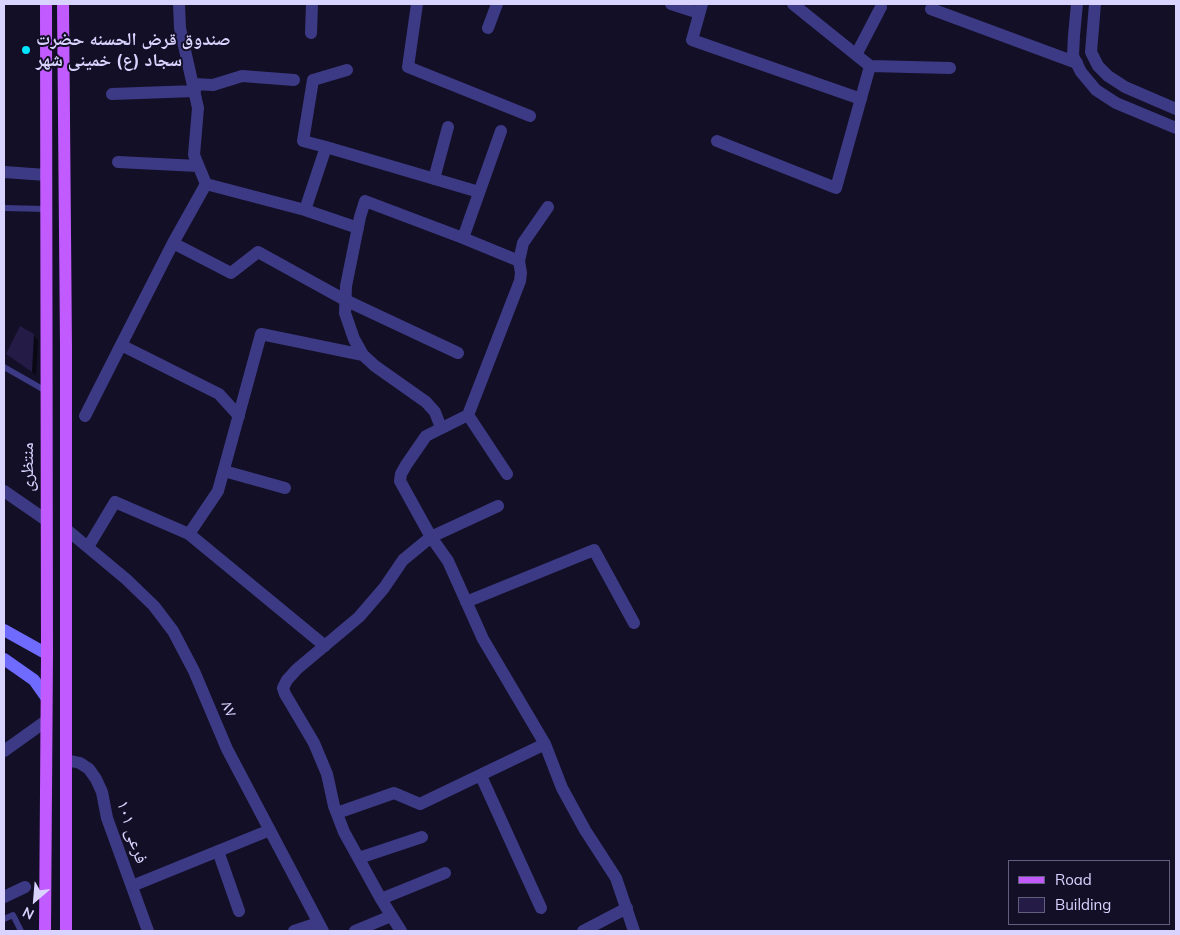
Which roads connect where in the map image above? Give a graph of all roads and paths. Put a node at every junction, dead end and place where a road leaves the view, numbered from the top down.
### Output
1 (46, 4) edge
2 (63, 4) edge
3 (179, 4) edge
4 (312, 4) edge
5 (417, 4) edge
6 (498, 4) edge
7 (671, 4) edge
8 (793, 4) edge
9 (1077, 4) edge
10 (1095, 4) edge
11 (881, 7) dead end
12 (701, 9) edge
13 (931, 9) dead end
14 (488, 28) dead end
15 (311, 33) dead end
16 (63, 35) junction
17 (46, 36) junction
18 (856, 55) junction
19 (1077, 62) junction
20 (870, 66) junction
21 (950, 68) dead end
22 (347, 70) dead end
23 (294, 80) dead end
24 (194, 87) junction
25 (112, 94) dead end
26 (860, 99) junction
27 (1176, 109) edge
28 (530, 116) dead end
29 (448, 127) dead end
30 (1176, 128) edge
31 (501, 130) dead end
32 (717, 141) dead end
33 (326, 147) junction
34 (118, 162) dead end
35 (198, 166) junction
36 (4, 172) edge
37 (46, 175) junction
38 (434, 179) junction
39 (206, 184) junction
40 (479, 192) junction
41 (548, 207) dead end
42 (4, 208) edge
43 (46, 209) junction
44 (306, 210) junction
45 (358, 228) junction
46 (463, 238) junction
47 (173, 242) junction
48 (519, 261) junction
49 (345, 300) junction
50 (121, 345) junction
51 (458, 353) dead end
52 (363, 355) junction
53 (4, 367) edge
54 (46, 392) junction
55 (468, 415) junction
56 (85, 416) dead end
57 (239, 416) junction
58 (441, 428) junction
59 (224, 471) junction
60 (507, 474) dead end
61 (286, 488) dead end
62 (4, 491) edge
63 (498, 506) dead end
64 (46, 520) junction
65 (66, 529) junction
66 (189, 534) junction
67 (431, 537) junction
68 (88, 547) junction
69 (466, 602) junction
70 (634, 623) dead end
71 (4, 630) edge
72 (325, 646) junction
73 (47, 654) junction
74 (4, 659) edge
75 (46, 697) junction
76 (46, 721) junction
77 (545, 744) junction
78 (4, 750) edge
79 (66, 760) junction
80 (480, 776) junction
81 (337, 813) junction
82 (270, 830) junction
83 (422, 837) dead end
84 (218, 851) junction
85 (359, 858) junction
86 (445, 873) dead end
87 (132, 886) junction
88 (25, 887) dead end
89 (4, 897) edge
90 (381, 899) junction
91 (541, 908) dead end
92 (627, 908) junction
93 (239, 912) dead end
94 (392, 916) junction
95 (4, 919) edge
96 (320, 927) edge
97 (21, 931) edge
98 (45, 931) edge
99 (66, 931) edge
100 (148, 931) edge
101 (294, 931) edge
102 (355, 931) edge
103 (401, 931) edge
104 (583, 931) edge
105 (634, 931) edge

1 - 17 main road, منتظری
2 - 16 main road
3 - 24 street
4 - 15 street
5 - 28 street
6 - 14 street
7 - 12 street
8 - 18 street
9 - 19 street
10 - 27 street
11 - 18 street
12 - 26 street
13 - 19 street
16 - 17 main road
16 - 65 main road
17 - 37 main road, منتظری
18 - 20 street
19 - 30 street
20 - 21 street
20 - 26 street
22 - 33 street
23 - 24 street
24 - 25 street
24 - 35 street
26 - 32 street
29 - 38 street
31 - 40 street
33 - 38 street
33 - 44 street
34 - 35 street
35 - 39 street
36 - 37 street
37 - 43 main road, منتظری
38 - 40 street
39 - 44 street
39 - 47 street
40 - 46 street
41 - 48 street
42 - 43 lane
43 - 54 main road, منتظری
44 - 45 street
45 - 46 street
45 - 49 street
46 - 48 street
47 - 49 street
47 - 50 street
48 - 55 street
49 - 51 street
49 - 52 street
50 - 56 street
50 - 57 street
52 - 57 street
52 - 58 street
53 - 54 lane
54 - 64 main road, منتظری
55 - 58 street
55 - 60 street
57 - 59 street
58 - 67 street
59 - 61 street
59 - 66 street
62 - 64 street
63 - 67 street
64 - 73 main road, منتظری
65 - 68 street, ۸۷
65 - 79 main road
66 - 68 street
66 - 72 street
67 - 69 street
67 - 72 street
68 - 82 street, ۸۷
69 - 70 street
69 - 77 street
71 - 73 main road
72 - 81 street
73 - 75 main road, منتظری
74 - 75 main road
75 - 76 main road, منتظری
76 - 78 street
76 - 98 main road, منتظری
77 - 80 street
77 - 92 street
79 - 87 street, فرعی ۱۰۱
79 - 99 main road
80 - 81 street
80 - 91 street
81 - 85 street
82 - 84 street
82 - 96 street, ۸۷
83 - 85 street
84 - 87 street
84 - 93 street
85 - 90 street
86 - 90 street
87 - 100 street, فرعی ۱۰۱
88 - 89 street
90 - 94 street
92 - 104 street
92 - 105 street
94 - 102 street
94 - 103 street
95 - 97 lane
96 - 101 street

